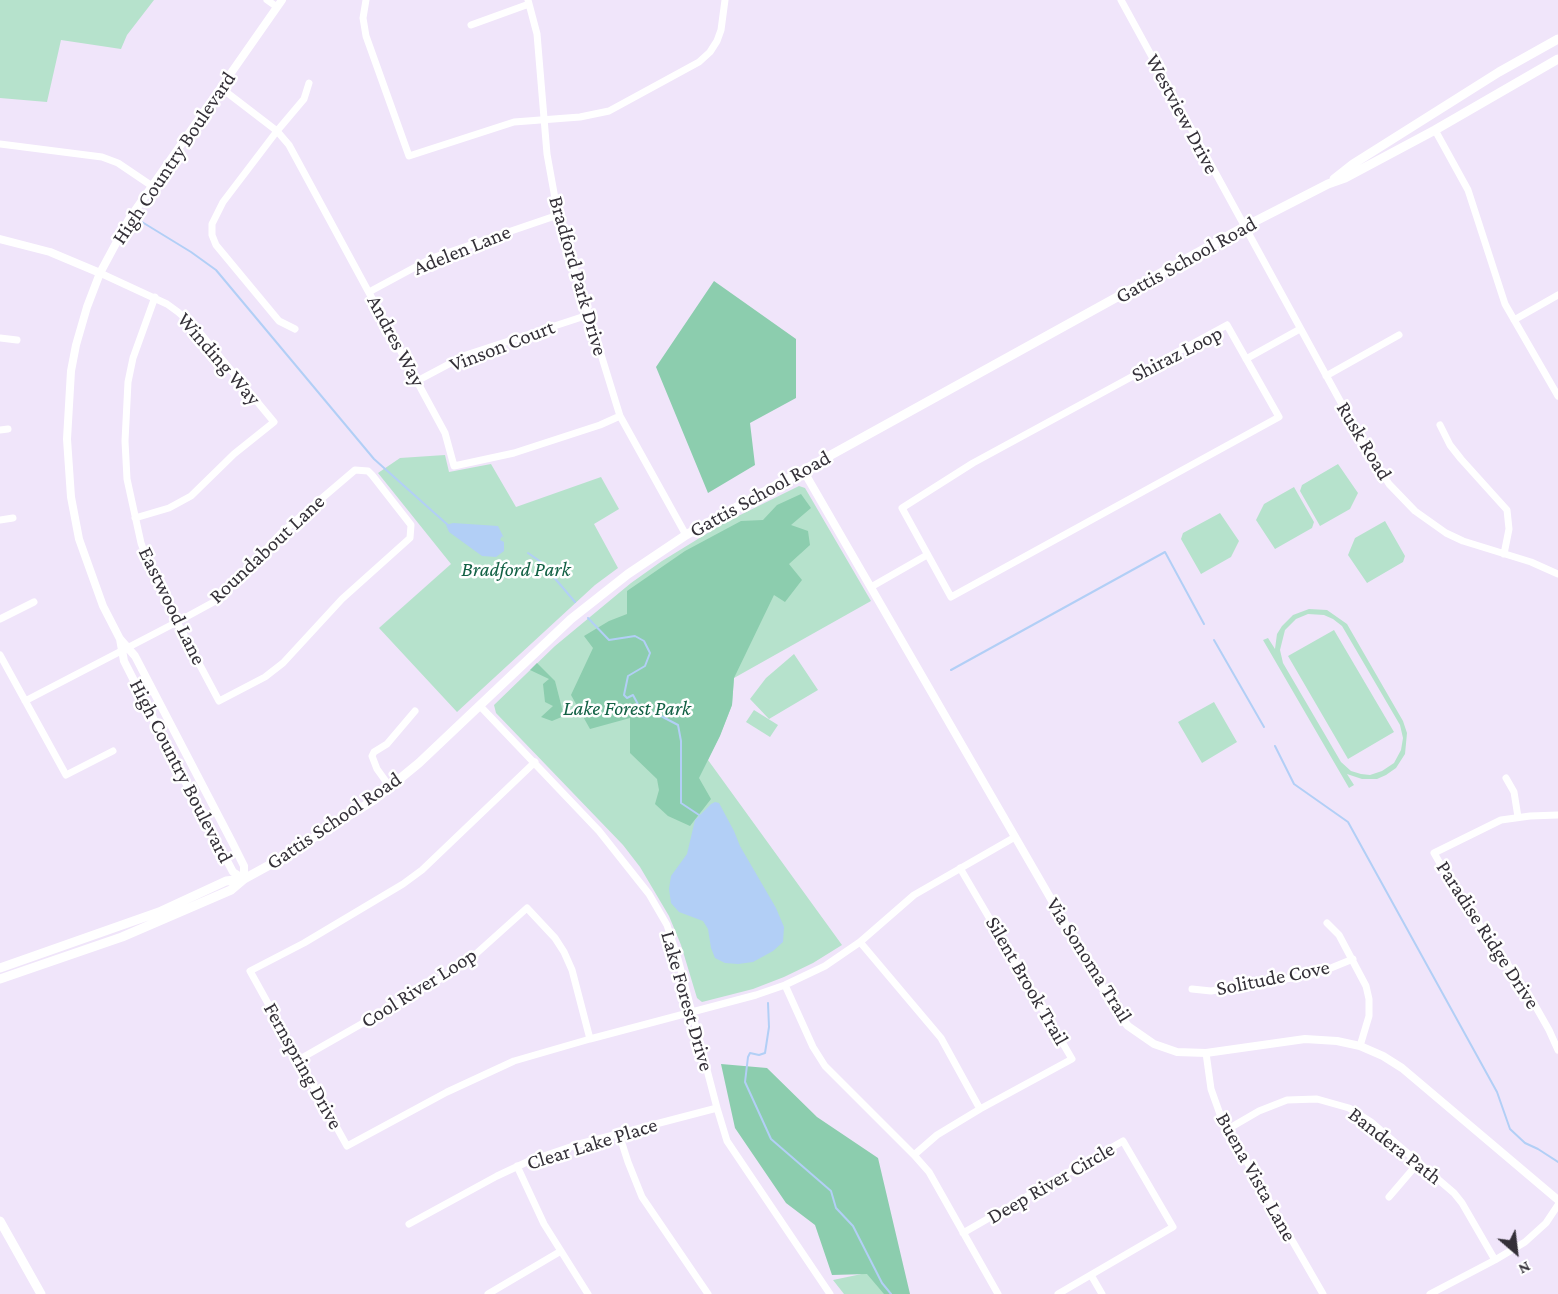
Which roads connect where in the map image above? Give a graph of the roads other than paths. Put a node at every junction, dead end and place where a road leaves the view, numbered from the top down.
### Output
1 (267, 0) edge
2 (366, 0) edge
3 (725, 0) edge
4 (1120, 0) edge
5 (528, 2) edge
6 (280, 4) edge
7 (471, 25) dead end
8 (1558, 39) edge
9 (1558, 59) edge
10 (309, 83) dead end
11 (221, 88) junction
12 (544, 119) junction
13 (1435, 130) junction
14 (277, 131) junction
15 (0, 144) edge
16 (1328, 184) junction
17 (152, 186) junction
18 (558, 215) junction
19 (1244, 227) junction
20 (0, 239) edge
21 (100, 273) junction
22 (369, 292) junction
23 (1558, 295) edge
24 (155, 297) junction
25 (588, 315) junction
26 (1515, 320) junction
27 (295, 329) dead end
28 (1300, 329) junction
29 (1400, 335) dead end
30 (0, 338) edge
31 (17, 340) dead end
32 (1246, 359) junction
33 (1326, 376) junction
34 (417, 381) junction
35 (1558, 396) edge
36 (620, 416) junction
37 (1440, 425) dead end
38 (803, 470) junction
39 (13, 518) dead end
40 (135, 518) junction
41 (0, 520) edge
42 (686, 534) junction
43 (1504, 554) junction
44 (927, 555) junction
45 (1558, 574) edge
46 (871, 587) junction
47 (34, 602) dead end
48 (0, 619) edge
49 (177, 622) junction
50 (125, 649) junction
51 (0, 655) edge
52 (26, 700) junction
53 (219, 701) joint
54 (480, 706) junction
55 (415, 711) dead end
56 (174, 729) junction
57 (163, 734) junction
58 (113, 751) dead end
59 (535, 762) junction
60 (199, 778) junction
61 (1506, 778) dead end
62 (186, 783) junction
63 (390, 787) junction
64 (1558, 815) edge
65 (1518, 817) junction
66 (1015, 837) junction
67 (960, 868) junction
68 (244, 879) junction
69 (1327, 923) dead end
70 (860, 942) junction
71 (1353, 959) junction
72 (0, 968) edge
73 (0, 979) edge
74 (784, 986) junction
75 (1192, 989) dead end
76 (692, 1013) junction
77 (590, 1039) junction
78 (1360, 1046) junction
79 (1558, 1050) edge
80 (1206, 1053) junction
81 (300, 1059) junction
82 (717, 1108) junction
83 (980, 1108) junction
84 (1228, 1129) junction
85 (620, 1134) junction
86 (914, 1155) junction
87 (1419, 1162) junction
88 (518, 1166) junction
89 (1389, 1197) dead end
90 (1558, 1200) edge
91 (1558, 1205) edge
92 (0, 1221) edge
93 (409, 1224) dead end
94 (963, 1233) junction
95 (561, 1251) junction
96 (1495, 1260) junction
97 (1091, 1275) junction
98 (41, 1294) edge
99 (488, 1294) edge
100 (588, 1294) edge
101 (708, 1294) edge
102 (830, 1294) edge
103 (999, 1294) edge
104 (1058, 1294) edge
105 (1102, 1294) edge
106 (1323, 1294) edge
107 (1430, 1294) edge

1 - 6 street
2 - 12 street
3 - 12 street
4 - 19 street, Westview Drive
5 - 7 street
5 - 12 street, Bradford Park Drive
6 - 11 street, High Country Boulevard
8 - 16 main road, Gattis School Road
9 - 13 main road, Gattis School Road
10 - 14 street
11 - 14 street, Andres Way
11 - 17 street, High Country Boulevard
12 - 18 street, Bradford Park Drive
13 - 16 main road, Gattis School Road
13 - 26 street
14 - 22 street, Andres Way
14 - 27 street
15 - 17 street
16 - 19 main road, Gattis School Road
17 - 21 street, High Country Boulevard
18 - 22 street, Adelen Lane
18 - 25 street, Bradford Park Drive
19 - 28 street, Rusk Road
19 - 38 main road, Gattis School Road
20 - 21 street, Winding Way
21 - 24 street, Winding Way
21 - 50 street, High Country Boulevard
22 - 34 street, Andres Way
23 - 26 street
24 - 40 street, Eastwood Lane
24 - 40 street, Winding Way
25 - 34 street, Vinson Court
25 - 36 street, Bradford Park Drive
26 - 35 street
28 - 32 street
28 - 33 street, Rusk Road
29 - 33 street
30 - 31 street
32 - 44 street, Shiraz Loop
32 - 44 street, Shiraz Loop
33 - 43 street, Rusk Road
34 - 36 street, Andres Way
36 - 42 street, Bradford Park Drive
37 - 43 street
38 - 42 main road, Gattis School Road
38 - 46 street, Via Sonoma Trail
39 - 41 street
40 - 49 street, Eastwood Lane
42 - 54 main road, Gattis School Road
43 - 45 street, Rusk Road
44 - 46 street
46 - 66 street, Via Sonoma Trail
47 - 48 street
49 - 50 street, Roundabout Lane
49 - 53 street, Eastwood Lane
49 - 53 street, Roundabout Lane
50 - 52 street, Roundabout Lane
50 - 56 street, High Country Boulevard
50 - 57 street, High Country Boulevard
51 - 52 street
52 - 58 street
54 - 59 street, Lake Forest Drive
54 - 63 main road, Gattis School Road
55 - 63 street
56 - 57 street
56 - 60 street, High Country Boulevard
57 - 62 street, High Country Boulevard
59 - 76 street, Lake Forest Drive
59 - 81 street, Fernspring Drive
60 - 62 street
60 - 68 street, High Country Boulevard
61 - 65 street
62 - 68 street, High Country Boulevard
63 - 68 main road, Gattis School Road
64 - 65 street
65 - 79 street, Paradise Ridge Drive
66 - 67 street, Fernspring Drive
66 - 80 street, Via Sonoma Trail
67 - 70 street, Fernspring Drive
67 - 83 street, Silent Brook Trail
68 - 72 main road, Gattis School Road
68 - 73 main road, Gattis School Road
69 - 71 street
70 - 74 street, Fernspring Drive
70 - 83 street
71 - 75 street, Solitude Cove
71 - 78 street
74 - 76 street, Fernspring Drive
74 - 86 street, Deep River Circle
76 - 77 street, Fernspring Drive
76 - 82 street, Lake Forest Drive
77 - 81 street, Fernspring Drive
77 - 81 street, Cool River Loop
78 - 80 street, Via Sonoma Trail
78 - 90 street, Via Sonoma Trail
80 - 84 street, Buena Vista Lane
82 - 85 street, Clear Lake Place
82 - 102 street, Lake Forest Drive
83 - 86 street, Silent Brook Trail
84 - 87 street, Bandera Path
84 - 106 street, Buena Vista Lane
85 - 88 street, Clear Lake Place
85 - 101 street
86 - 94 street, Deep River Circle
87 - 89 street
87 - 96 street, Bandera Path
88 - 93 street, Clear Lake Place
88 - 95 street
91 - 96 street
92 - 98 main road
94 - 97 street, Deep River Circle
94 - 103 street, Deep River Circle
95 - 99 street
95 - 100 street
96 - 107 street
97 - 104 street, Deep River Circle
97 - 105 street

